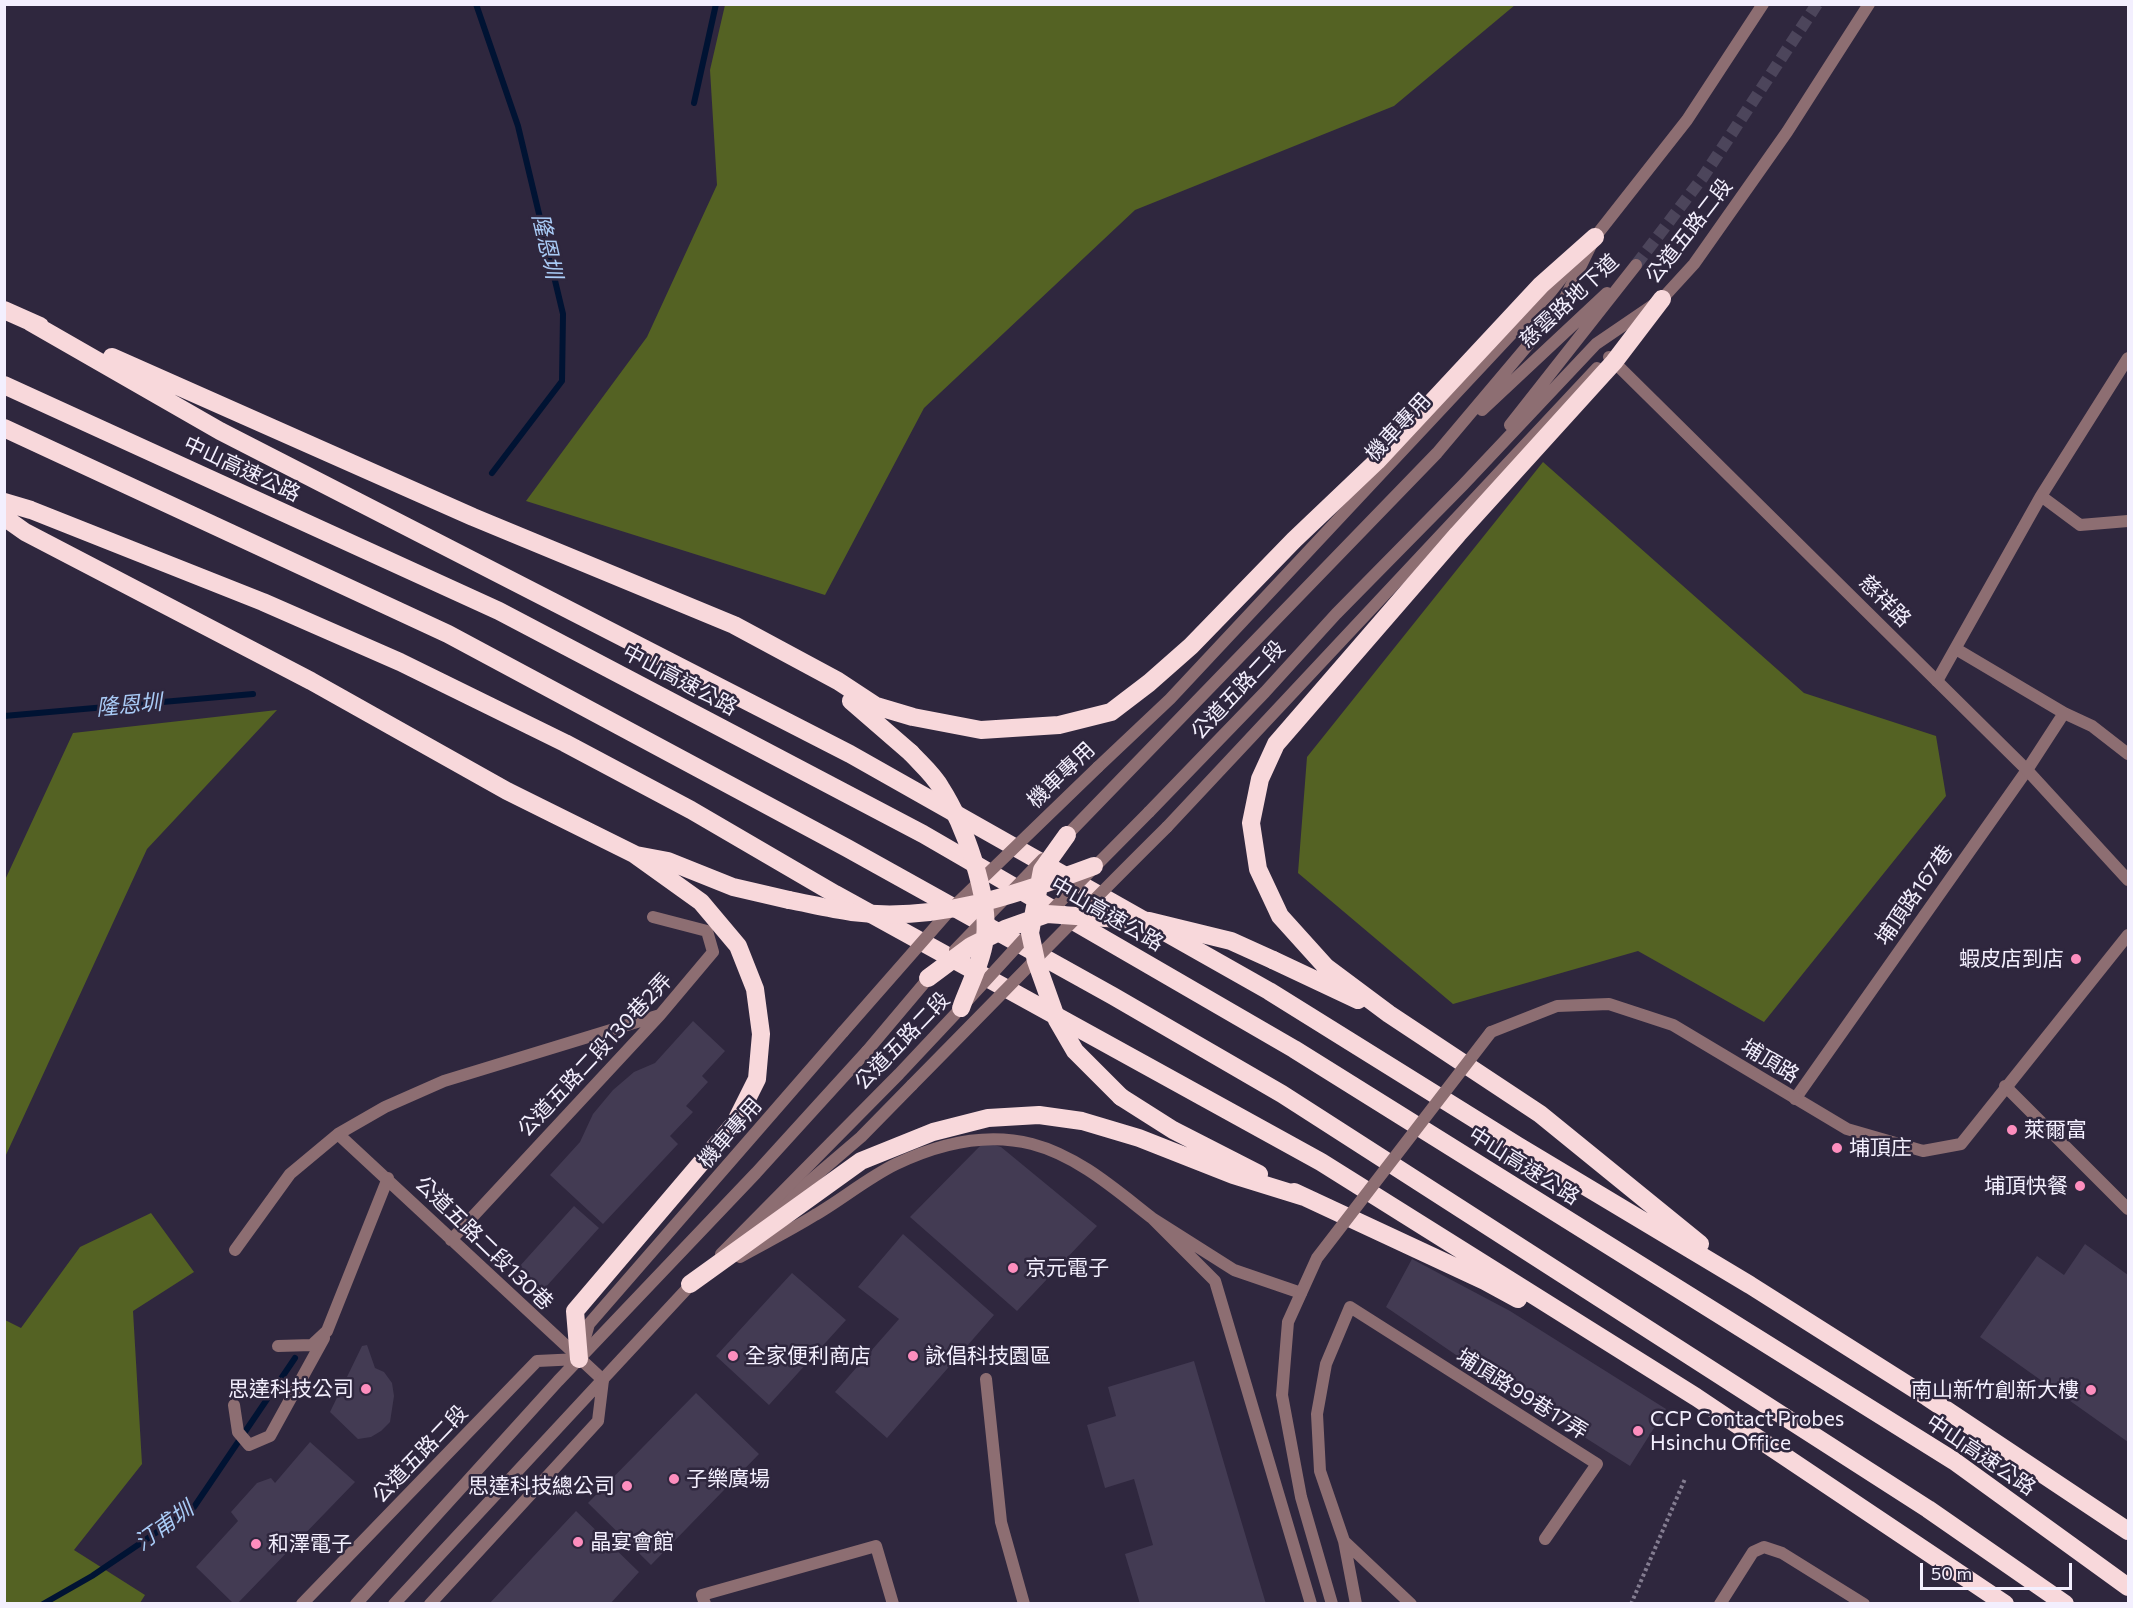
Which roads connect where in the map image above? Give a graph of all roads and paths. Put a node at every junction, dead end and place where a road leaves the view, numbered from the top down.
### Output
1 (1762, 4) edge
2 (1869, 4) edge
3 (1595, 237) junction
4 (1662, 300) junction
5 (4, 310) edge
6 (30, 322) junction
7 (2128, 358) edge
8 (1611, 359) junction
9 (4, 386) edge
10 (4, 429) edge
11 (1437, 453) junction
12 (1463, 485) junction
13 (2041, 496) junction
14 (4, 502) edge
15 (4, 517) edge
16 (2128, 521) edge
17 (734, 625) junction
18 (1956, 649) junction
19 (1937, 681) junction
20 (2064, 713) junction
21 (2128, 754) edge
22 (2027, 770) junction
23 (1067, 835) junction
24 (634, 854) junction
25 (1094, 866) junction
26 (2128, 880) edge
27 (979, 881) junction
28 (1037, 887) junction
29 (1008, 896) junction
30 (951, 909) junction
31 (985, 910) junction
32 (1077, 915) junction
33 (653, 916) dead end
34 (1036, 922) junction
35 (2128, 934) edge
36 (985, 939) junction
37 (1036, 961) junction
38 (928, 978) junction
39 (961, 1008) junction
40 (1389, 1014) junction
41 (660, 1015) junction
42 (2006, 1086) junction
43 (1796, 1099) junction
44 (338, 1134) junction
45 (387, 1178) junction
46 (1304, 1197) junction
47 (2128, 1209) edge
48 (1152, 1218) junction
49 (451, 1240) junction
50 (235, 1250) dead end
51 (690, 1284) junction
52 (1750, 1285) junction
53 (1301, 1293) junction
54 (327, 1331) junction
55 (278, 1346) dead end
56 (579, 1359) junction
57 (986, 1379) dead end
58 (603, 1380) junction
59 (1696, 1397) junction
60 (234, 1406) dead end
61 (1685, 1479) dead end
62 (2128, 1531) edge
63 (1545, 1539) dead end
64 (1344, 1541) junction
65 (2128, 1587) edge
66 (704, 1599) edge
67 (302, 1604) edge
68 (356, 1604) edge
69 (394, 1604) edge
70 (430, 1604) edge
71 (892, 1604) edge
72 (1024, 1604) edge
73 (1311, 1604) edge
74 (1332, 1604) edge
75 (1356, 1604) edge
76 (1411, 1604) edge
77 (1631, 1604) edge
78 (1720, 1604) edge
79 (1864, 1604) edge
80 (2005, 1604) edge
81 (2065, 1604) edge

1 - 3 street, 公道五路二段
2 - 4 street, 公道五路二段
3 - 11 street, 公道五路二段
3 - 17 highway
3 - 27 street, 機車專用, bridge
4 - 8 highway
4 - 12 street, 公道五路二段
5 - 6 highway
6 - 17 highway
6 - 52 highway
7 - 13 street
8 - 19 street, 慈祥路
8 - 32 street, bridge
8 - 40 highway
9 - 65 highway, 中山高速公路
10 - 81 highway
11 - 12 street, 慈雲路地下道
11 - 23 street, 公道五路二段
12 - 25 street, 公道五路二段, bridge
13 - 16 street
13 - 18 street
14 - 59 highway
15 - 24 highway
17 - 27 highway, bridge
18 - 19 street
18 - 20 street
19 - 22 street, 慈祥路
20 - 21 street
20 - 22 street, 埔頂路167巷
22 - 26 street, 慈祥路
22 - 43 street, 埔頂路167巷
23 - 28 highway, bridge
23 - 29 street, 公道五路二段, bridge
24 - 30 highway, bridge
24 - 56 highway
25 - 28 highway, bridge
25 - 34 street, 公道五路二段, bridge
27 - 30 street, 機車專用, bridge
27 - 31 highway, bridge
28 - 29 highway, bridge
28 - 34 highway, bridge
29 - 31 highway, bridge
30 - 31 highway, bridge
30 - 56 street, 機車專用, bridge
31 - 36 highway, bridge
31 - 38 street, 公道五路二段, bridge
32 - 34 highway, bridge
32 - 37 street, bridge
32 - 40 highway, bridge
33 - 41 street, 公道五路二段130巷2弄
34 - 36 highway, bridge
34 - 37 highway, bridge
34 - 39 street, 公道五路二段, bridge
35 - 42 street, 埔頂路
36 - 38 highway, bridge
36 - 39 highway, bridge
37 - 46 highway, bridge
37 - 51 street, bridge
38 - 56 street, 公道五路二段, bridge
39 - 51 street, 公道五路二段
40 - 52 highway
41 - 44 street
41 - 49 street, 公道五路二段130巷2弄
42 - 43 street, 埔頂路
42 - 47 street
43 - 53 street, 埔頂路, bridge
44 - 45 street, 公道五路二段130巷
44 - 50 street
45 - 49 street, 公道五路二段130巷
45 - 54 street
46 - 51 highway
46 - 59 highway
48 - 51 street
48 - 53 street
48 - 73 street
49 - 56 street, 公道五路二段130巷
51 - 58 street, 公道五路二段
52 - 62 highway
53 - 74 street, bridge
54 - 55 street
54 - 60 street
56 - 58 street, 公道五路二段130巷
56 - 67 street, 公道五路二段
56 - 68 street, 公道五路二段
57 - 72 street
58 - 69 street, 公道五路二段
58 - 70 street
59 - 80 highway
61 - 77 path
63 - 64 street, 埔頂路99巷17弄
64 - 75 street
64 - 76 street
66 - 71 street
78 - 79 street

